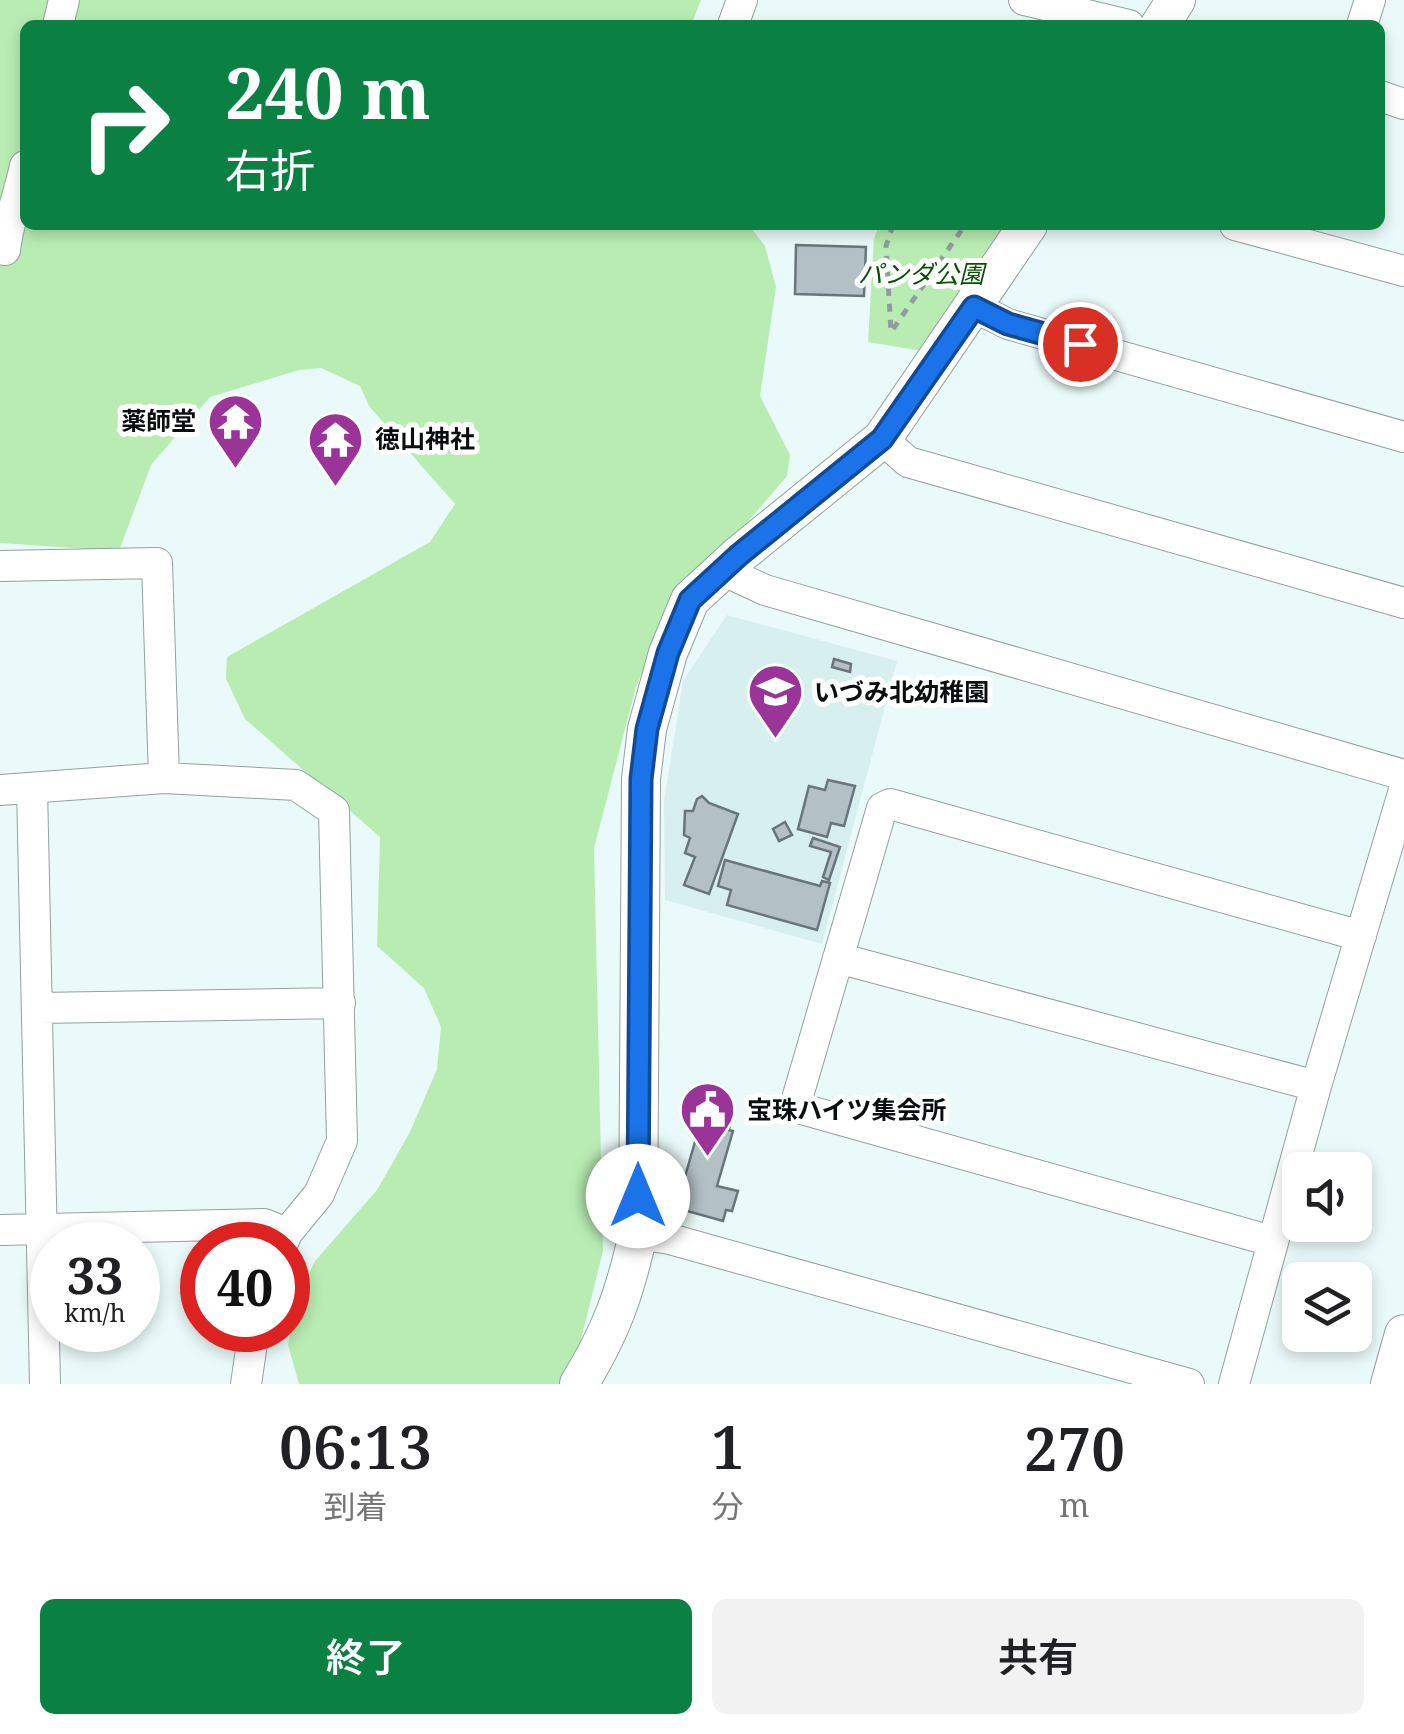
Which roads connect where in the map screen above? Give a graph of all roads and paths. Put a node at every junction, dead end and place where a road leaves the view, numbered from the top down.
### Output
1 (1024, 0) edge
2 (1108, 20) edge
3 (20, 188) edge
4 (891, 230) edge
5 (962, 230) edge
6 (1025, 230) edge
7 (1252, 230) edge
8 (6, 250) dead end
9 (1404, 271) edge
10 (974, 307) junction
11 (1404, 436) edge
12 (882, 439) junction
13 (0, 566) edge
14 (722, 570) junction
15 (1404, 603) edge
16 (1404, 775) edge
17 (164, 778) junction
18 (32, 788) junction
19 (0, 790) edge
20 (1404, 790) edge
21 (1361, 936) junction
22 (838, 958) junction
23 (340, 1003) junction
24 (38, 1008) junction
25 (1316, 1086) junction
26 (43, 1222) edge
27 (298, 1222) edge
28 (0, 1230) edge
29 (30, 1230) edge
30 (638, 1234) junction
31 (1272, 1241) junction
32 (1404, 1334) edge
33 (45, 1352) edge
34 (251, 1352) edge
35 (45, 1384) edge
36 (246, 1384) edge
37 (579, 1384) edge
38 (1189, 1384) edge
39 (1234, 1384) edge
40 (1390, 1384) edge

1 - 2 street
3 - 8 street
4 - 5 path
6 - 10 street
7 - 9 street
10 - 11 street
10 - 12 street
12 - 14 street
12 - 15 street
13 - 17 street
14 - 16 street
14 - 30 street
17 - 18 street
17 - 23 street
18 - 19 street
18 - 24 street
20 - 21 street
21 - 22 street
21 - 25 street
22 - 25 street
22 - 31 street
23 - 24 street
23 - 27 street
24 - 26 street
25 - 31 street
28 - 29 street
30 - 37 street
30 - 38 street
31 - 39 street
32 - 40 street
33 - 35 street
34 - 36 street

